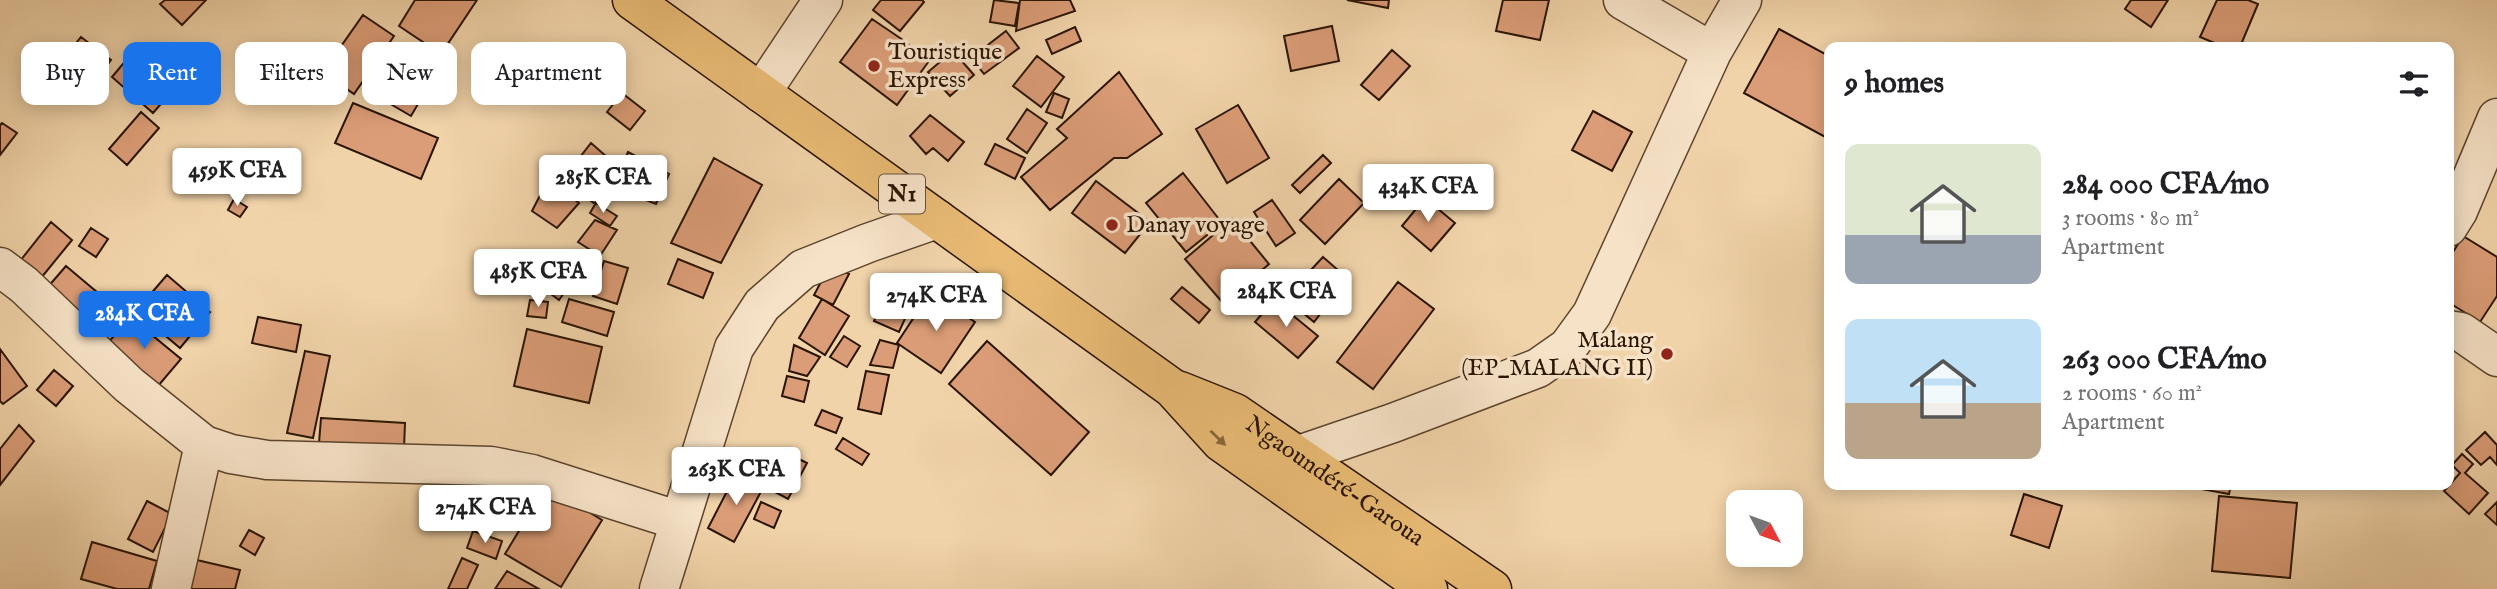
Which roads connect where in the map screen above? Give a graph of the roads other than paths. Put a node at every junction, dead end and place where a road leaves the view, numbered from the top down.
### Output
1 (632, 0) edge
2 (823, 0) edge
3 (1623, 0) edge
4 (1742, 0) edge
5 (1712, 52) junction
6 (761, 93) junction
7 (2497, 118) edge
8 (2454, 217) edge
9 (937, 219) junction
10 (0, 267) edge
11 (2454, 331) edge
12 (2497, 357) edge
13 (1172, 388) junction
14 (204, 445) junction
15 (1296, 456) junction
16 (680, 521) junction
17 (1399, 578) edge
18 (171, 589) edge
19 (659, 589) edge
20 (1428, 589) edge
21 (1492, 589) edge

1 - 6 highway, Ngaoundéré-Garoua / N1
2 - 6 street
3 - 5 street
4 - 5 street
5 - 15 street
6 - 9 highway, Ngaoundéré-Garoua / N1
7 - 8 street
9 - 13 highway, Ngaoundéré-Garoua / N1
9 - 16 street
10 - 14 street
11 - 12 street
13 - 15 highway, Ngaoundéré-Garoua / N1
13 -> 17 highway, Ngaoundéré-Garoua / N1
14 - 16 street
14 - 18 street
15 - 21 highway, Ngaoundéré-Garoua / N1
16 - 19 street
17 - 20 highway, Ngaoundéré-Garoua / N1

